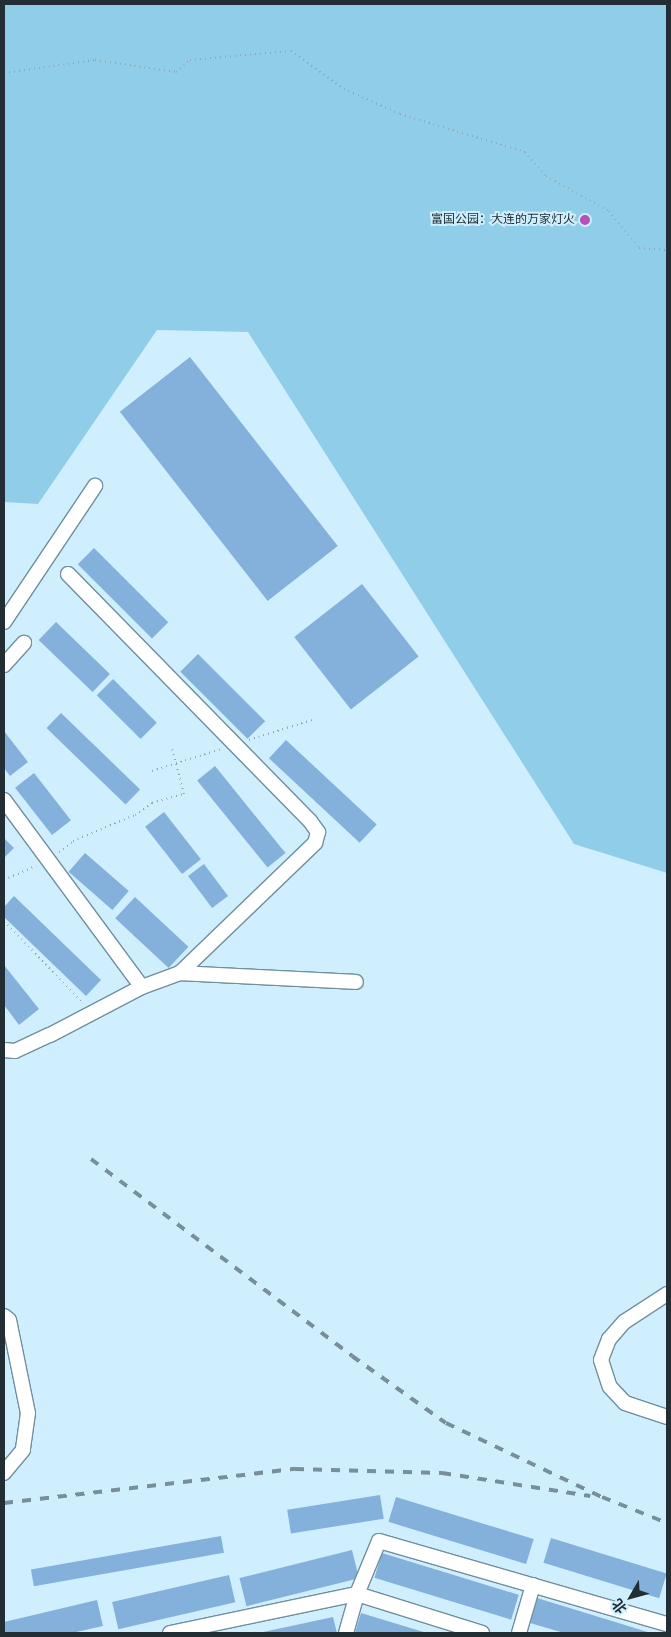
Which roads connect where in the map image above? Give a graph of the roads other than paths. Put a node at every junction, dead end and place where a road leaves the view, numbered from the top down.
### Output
1 (95, 486) dead end
2 (68, 574) dead end
3 (4, 622) edge
4 (24, 643) dead end
5 (4, 665) edge
6 (4, 800) edge
7 (180, 973) junction
8 (356, 982) dead end
9 (142, 986) junction
10 (4, 1050) edge
11 (667, 1294) edge
12 (4, 1316) edge
13 (667, 1417) edge
14 (4, 1473) edge
15 (534, 1586) junction
16 (357, 1594) junction
17 (667, 1624) edge
18 (170, 1633) edge
19 (346, 1633) edge
20 (482, 1633) edge
21 (518, 1633) edge

1 - 3 street
2 - 7 street
4 - 5 street
6 - 9 street
7 - 8 street
7 - 9 street
9 - 10 street
11 - 13 street
12 - 14 street
15 - 16 street
15 - 17 street
15 - 21 street
16 - 18 street
16 - 19 street
16 - 20 street

